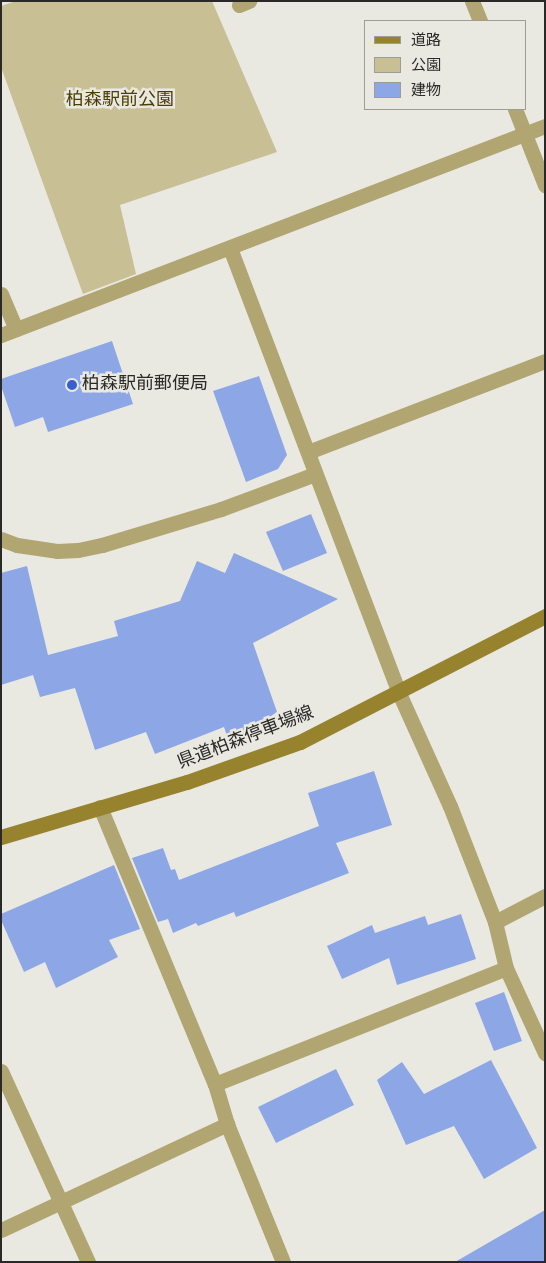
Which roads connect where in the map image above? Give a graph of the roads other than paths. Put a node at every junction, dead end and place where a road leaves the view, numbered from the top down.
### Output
1 (472, 1) edge
2 (480, 20) edge
3 (515, 110) edge
4 (545, 126) edge
5 (525, 134) junction
6 (545, 185) edge
7 (230, 248) junction
8 (1, 294) edge
9 (8, 332) edge
10 (545, 361) edge
11 (308, 452) junction
12 (315, 474) junction
13 (1, 539) edge
14 (545, 616) edge
15 (398, 691) junction
16 (100, 807) junction
17 (1, 837) edge
18 (545, 896) edge
19 (495, 922) junction
20 (506, 968) junction
21 (545, 1053) edge
22 (1, 1071) edge
23 (215, 1084) junction
24 (228, 1124) junction
25 (61, 1203) junction
26 (1, 1230) edge
27 (88, 1262) edge
28 (283, 1262) edge

1 - 2 street
3 - 5 street
4 - 5 street
5 - 6 street
5 - 7 street
7 - 9 street
7 - 11 street
8 - 9 street
10 - 11 street
11 - 12 street
12 - 13 street
12 - 15 street
14 - 15 main road, 県道柏森停車場線
15 - 16 main road, 県道柏森停車場線
15 - 19 street
16 - 17 main road, 県道柏森停車場線
16 - 23 street
18 - 19 street
19 - 20 street
20 - 21 street
20 - 23 street
22 - 25 street
23 - 24 street
24 - 25 street
24 - 28 street
25 - 26 street
25 - 27 street

